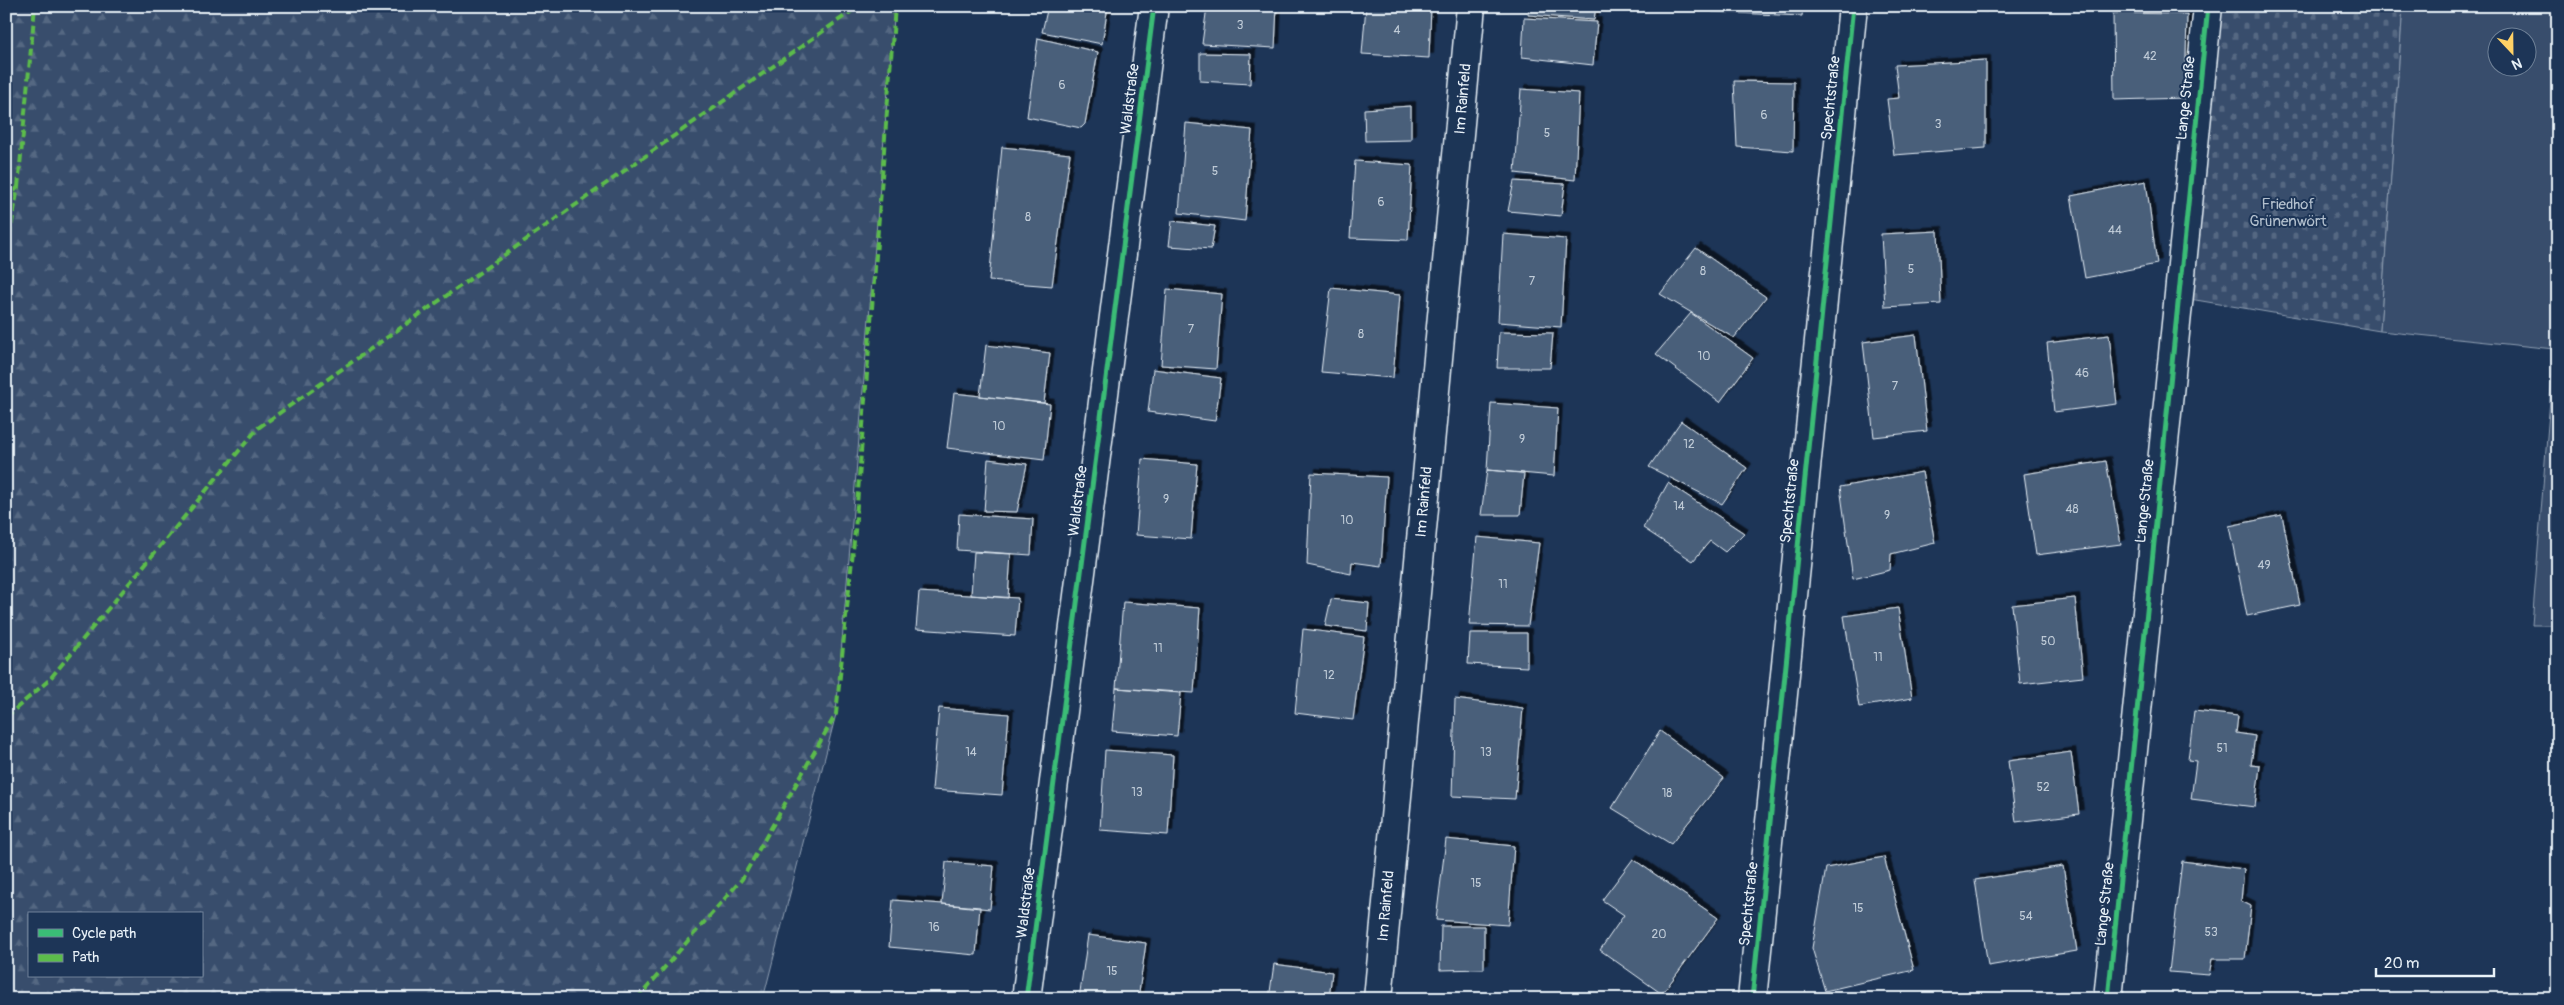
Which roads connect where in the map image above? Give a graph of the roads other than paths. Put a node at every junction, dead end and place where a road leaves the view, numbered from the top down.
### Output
1 (1154, 6) edge
2 (1471, 6) edge
3 (1853, 6) edge
4 (2208, 6) edge
5 (1026, 999) edge
6 (1378, 999) edge
7 (1752, 999) edge
8 (2108, 999) edge

1 - 5 street, Waldstraße
2 - 6 street, Im Rainfeld
3 - 7 street, Spechtstraße
4 - 8 street, Lange Straße

